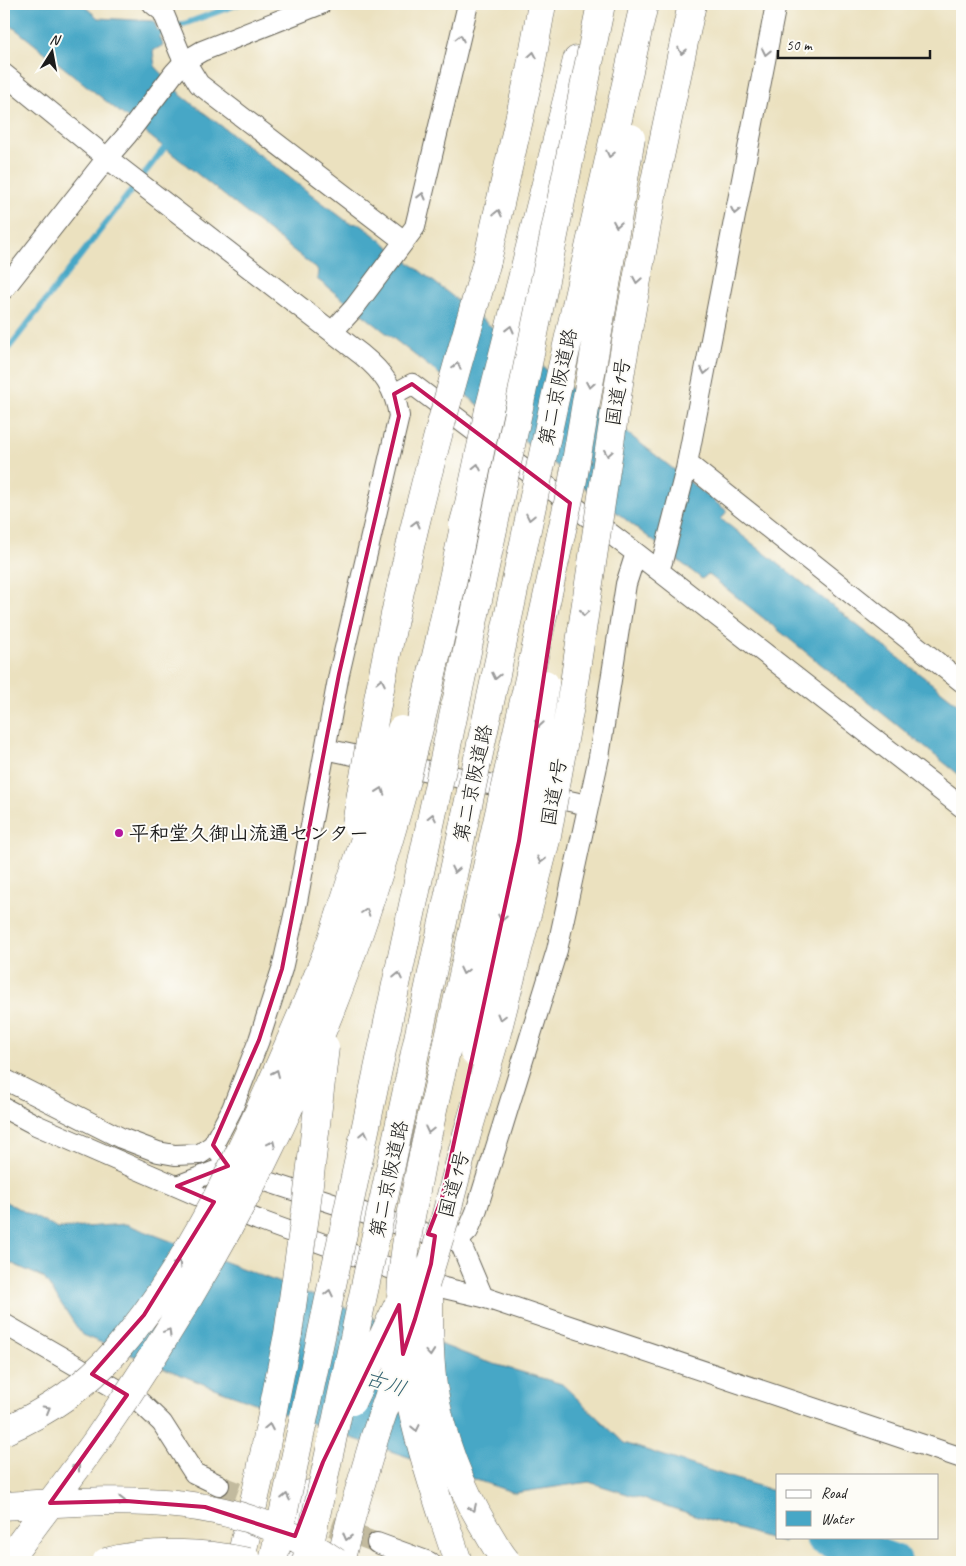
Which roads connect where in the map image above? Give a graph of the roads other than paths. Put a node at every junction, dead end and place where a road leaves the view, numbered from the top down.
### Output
1 (321, 4) edge
2 (468, 4) edge
3 (542, 4) edge
4 (592, 4) edge
5 (601, 4) edge
6 (644, 4) edge
7 (654, 4) edge
8 (692, 4) edge
9 (776, 4) edge
10 (156, 6) edge
11 (180, 62) junction
12 (4, 74) edge
13 (107, 158) junction
14 (403, 243) junction
15 (4, 289) edge
16 (333, 331) junction
17 (394, 394) junction
18 (686, 466) junction
19 (572, 485) junction
20 (468, 508) junction
21 (636, 553) junction
22 (658, 565) junction
23 (962, 682) edge
24 (325, 749) junction
25 (588, 805) junction
26 (962, 807) edge
27 (4, 1079) edge
28 (4, 1108) edge
29 (467, 1134) junction
30 (213, 1145) junction
31 (228, 1166) junction
32 (177, 1186) junction
33 (459, 1240) junction
34 (483, 1297) junction
35 (4, 1324) edge
36 (4, 1431) edge
37 (962, 1458) edge
38 (219, 1485) tunnel mouth
39 (4, 1506) edge
40 (377, 1543) tunnel mouth
41 (7, 1562) edge
42 (106, 1562) edge
43 (240, 1562) edge
44 (248, 1562) edge
45 (273, 1562) edge
46 (288, 1562) edge
47 (306, 1562) edge
48 (339, 1562) edge
49 (429, 1562) edge
50 (458, 1562) edge
51 (507, 1562) edge

1 - 11 street
14 -> 2 street
43 -> 3 highway, bridge
20 -> 4 highway, bridge
45 -> 5 highway, 第二京阪道路, bridge
6 -> 47 highway, 第二京阪道路, bridge
7 -> 19 highway, bridge
8 -> 29 highway, 国道1号, bridge
9 -> 18 street
10 - 11 street
11 - 13 street
11 - 14 street
12 - 13 street
13 - 15 street
13 - 16 street
14 - 16 street
16 - 17 street
17 - 21 street
17 - 24 street
18 - 22 street
18 - 23 street
19 -> 50 highway, bridge
19 -> 51 highway, bridge
36 -> 20 highway, bridge
41 -> 20 highway, bridge
21 - 22 street
21 - 25 street
22 - 26 street
24 - 25 street
24 - 30 street
25 - 33 street
27 - 30 street
28 - 32 street
29 - 46 highway, bridge
29 -> 48 highway, 国道1号, bridge
30 - 31 street
31 - 32 street
31 - 33 street
32 - 34 street
33 - 34 street
34 - 37 street
35 - 38 street
39 -> 48 highway, bridge
40 - 49 street
42 - 44 highway, bridge

